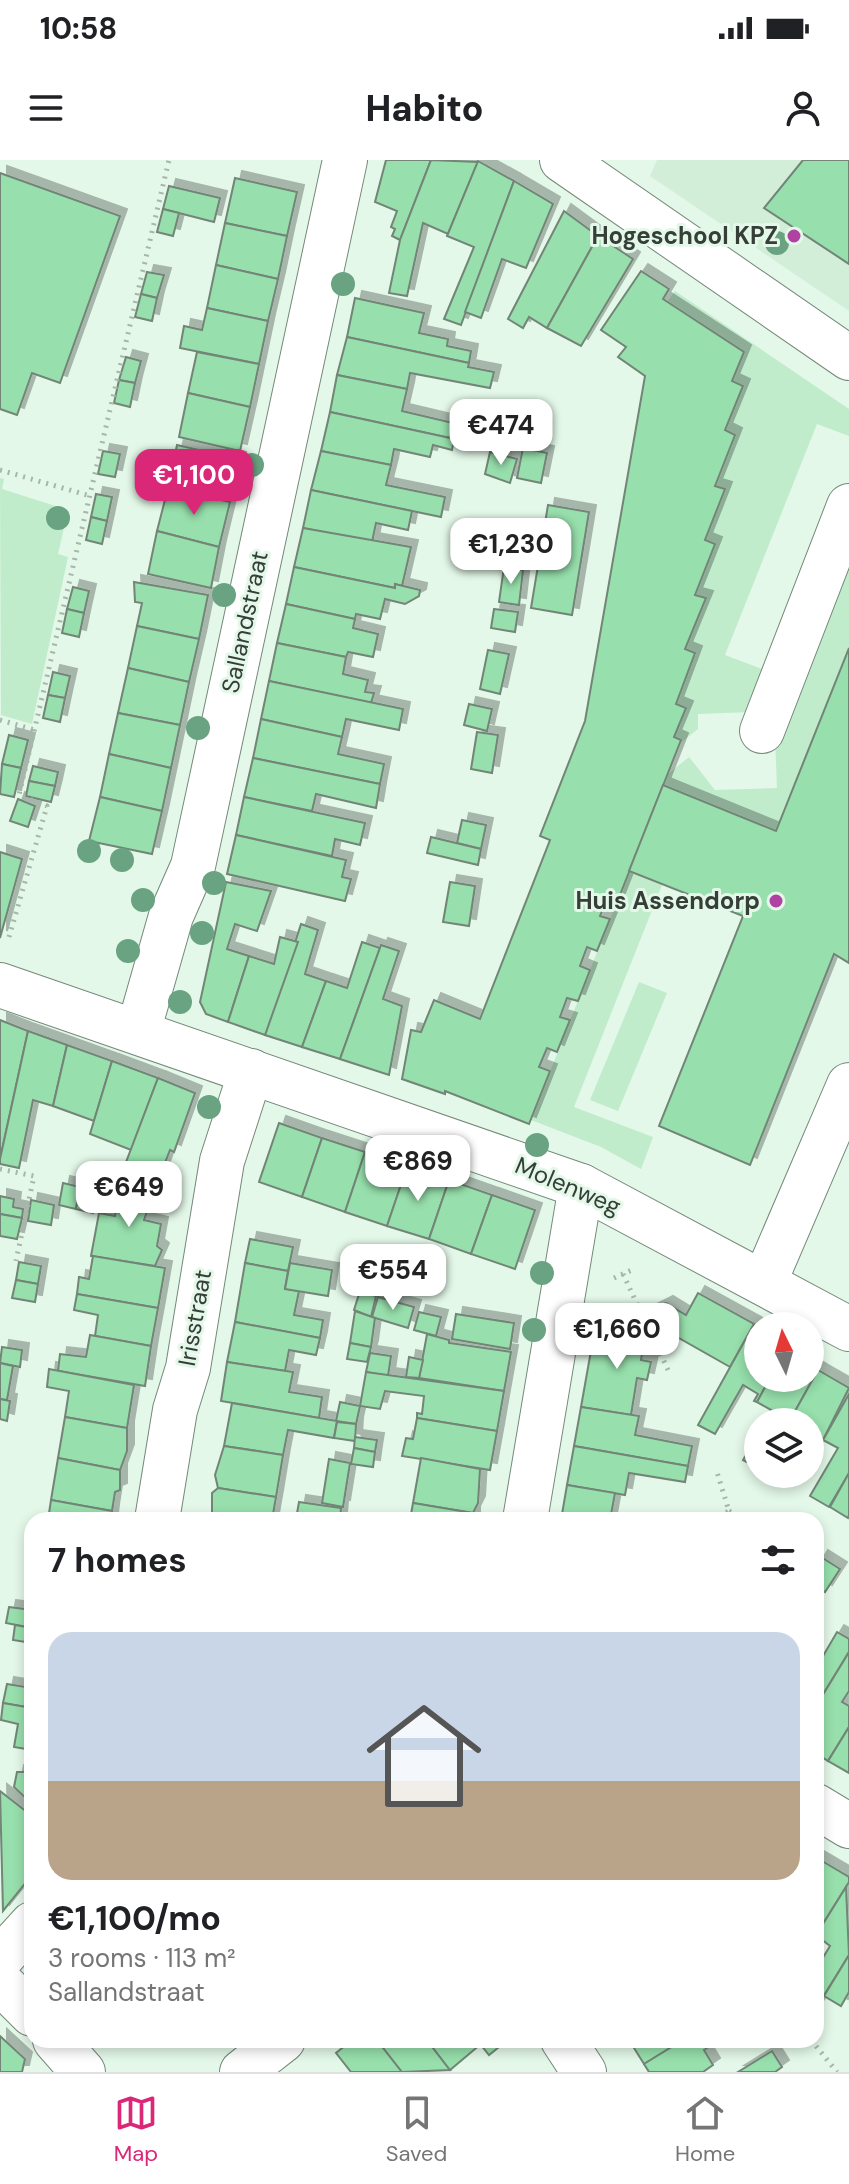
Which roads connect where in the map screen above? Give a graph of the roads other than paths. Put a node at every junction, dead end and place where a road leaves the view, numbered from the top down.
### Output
1 (345, 160) edge
2 (562, 160) edge
3 (849, 358) edge
4 (849, 506) edge
5 (762, 731) dead end
6 (0, 985) edge
7 (138, 1032) junction
8 (251, 1071) junction
9 (849, 1085) edge
10 (581, 1186) junction
11 (764, 1283) junction
12 (849, 1329) edge
13 (158, 1512) edge
14 (526, 1512) edge
15 (824, 1811) edge
16 (849, 1826) edge
17 (24, 1933) edge
18 (0, 1959) edge
19 (0, 1982) edge
20 (24, 2006) edge
21 (62, 2048) edge
22 (273, 2048) edge
23 (568, 2048) edge
24 (83, 2072) edge
25 (242, 2072) edge
26 (584, 2072) edge

1 - 7 street, Sallandstraat
2 - 3 street
4 - 5 street
6 - 7 street, Molenweg
7 - 8 street, Molenweg
8 - 10 street, Molenweg
8 - 13 street, Irisstraat
9 - 11 street
10 - 11 street, Molenweg
10 - 14 street
11 - 12 street, Molenweg
15 - 16 street
17 - 18 street
19 - 20 street
21 - 24 street
22 - 25 street
23 - 26 street

